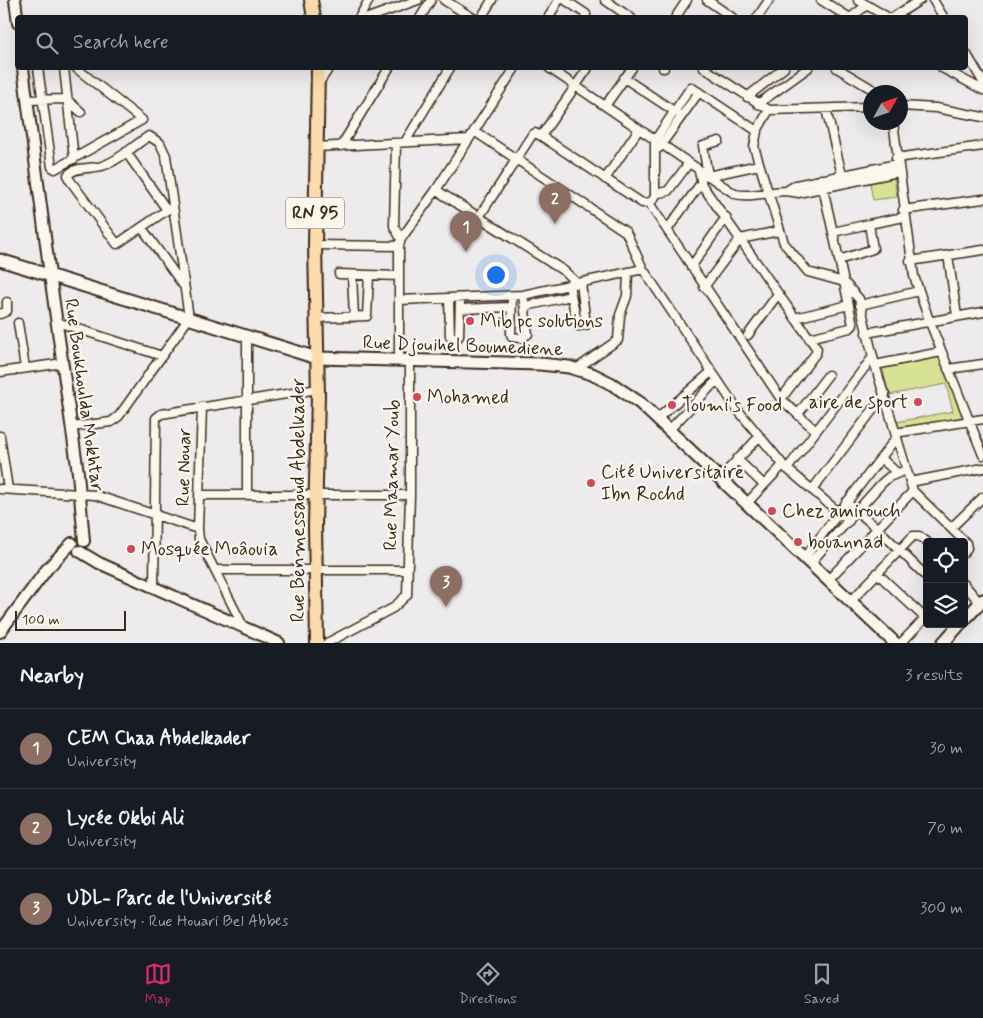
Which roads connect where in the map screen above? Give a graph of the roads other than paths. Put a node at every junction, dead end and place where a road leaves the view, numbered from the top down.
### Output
1 (15, 0) edge
2 (311, 0) edge
3 (316, 0) edge
4 (370, 0) edge
5 (418, 0) edge
6 (431, 0) edge
7 (444, 0) edge
8 (492, 0) edge
9 (559, 0) edge
10 (565, 0) edge
11 (605, 0) edge
12 (687, 0) edge
13 (707, 0) edge
14 (769, 0) edge
15 (820, 0) edge
16 (858, 0) edge
17 (920, 0) edge
18 (933, 0) edge
19 (867, 5) junction
20 (17, 15) edge
21 (314, 15) edge
22 (314, 15) edge
23 (361, 15) edge
24 (376, 15) edge
25 (422, 15) edge
26 (468, 15) edge
27 (483, 15) edge
28 (550, 15) edge
29 (586, 15) edge
30 (625, 15) edge
31 (677, 15) edge
32 (729, 15) edge
33 (759, 15) edge
34 (845, 15) edge
35 (854, 15) edge
36 (884, 15) edge
37 (891, 15) edge
38 (942, 15) edge
39 (968, 56) edge
40 (968, 63) edge
41 (974, 67) junction
42 (23, 70) edge
43 (38, 70) edge
44 (64, 70) edge
45 (79, 70) edge
46 (318, 70) edge
47 (328, 70) edge
48 (388, 70) edge
49 (449, 70) edge
50 (514, 70) edge
51 (555, 70) edge
52 (587, 70) edge
53 (630, 70) edge
54 (707, 70) edge
55 (781, 70) edge
56 (804, 70) edge
57 (840, 70) edge
58 (946, 70) edge
59 (624, 78) junction
60 (983, 82) edge
61 (319, 84) junction
62 (865, 85) edge
63 (575, 86) junction
64 (983, 90) edge
65 (699, 92) junction
66 (747, 96) junction
67 (66, 99) junction
68 (28, 100) junction
69 (42, 101) junction
70 (758, 104) junction
71 (605, 106) junction
72 (908, 106) edge
73 (863, 107) edge
74 (826, 109) junction
75 (769, 110) junction
76 (674, 111) junction
77 (82, 112) dead end
78 (682, 116) junction
79 (983, 117) edge
80 (639, 129) junction
81 (893, 130) edge
82 (474, 131) junction
83 (757, 131) junction
84 (541, 136) junction
85 (469, 139) junction
86 (655, 140) junction
87 (719, 141) dead end
88 (396, 142) junction
89 (405, 142) junction
90 (662, 145) junction
91 (341, 146) junction
92 (983, 146) edge
93 (317, 147) junction
94 (126, 152) junction
95 (653, 152) junction
96 (517, 158) junction
97 (74, 159) junction
98 (896, 161) junction
99 (689, 163) junction
100 (759, 165) junction
101 (699, 170) junction
102 (861, 171) junction
103 (898, 172) junction
104 (842, 175) junction
105 (708, 176) junction
106 (604, 179) junction
107 (821, 180) junction
108 (863, 180) junction
109 (701, 182) junction
110 (823, 188) junction
111 (436, 190) junction
112 (788, 190) junction
113 (769, 192) junction
114 (655, 194) junction
115 (983, 199) edge
116 (649, 203) junction
117 (170, 208) junction
118 (904, 214) junction
119 (479, 217) junction
120 (726, 217) junction
121 (869, 224) junction
122 (142, 228) junction
123 (667, 230) junction
124 (779, 231) junction
125 (833, 232) junction
126 (740, 238) junction
127 (400, 243) junction
128 (315, 245) junction
129 (983, 250) edge
130 (948, 255) junction
131 (0, 260) edge
132 (839, 260) junction
133 (910, 261) junction
134 (691, 267) junction
135 (643, 269) junction
136 (628, 273) junction
137 (339, 274) dead end
138 (50, 275) junction
139 (352, 275) junction
140 (369, 276) junction
141 (399, 276) junction
142 (844, 282) junction
143 (579, 283) junction
144 (184, 286) junction
145 (569, 286) junction
146 (704, 286) junction
147 (919, 291) junction
148 (778, 294) junction
149 (523, 295) junction
150 (512, 296) junction
151 (571, 296) junction
152 (449, 298) junction
153 (460, 298) junction
154 (399, 300) junction
155 (7, 302) dead end
156 (849, 305) junction
157 (860, 305) junction
158 (526, 306) junction
159 (512, 307) junction
160 (460, 309) junction
161 (983, 312) edge
162 (0, 314) edge
163 (957, 316) junction
164 (354, 317) junction
165 (189, 318) junction
166 (317, 318) junction
167 (795, 318) junction
168 (929, 320) junction
169 (57, 322) junction
170 (18, 323) dead end
171 (866, 333) junction
172 (748, 334) dead end
173 (247, 336) junction
174 (809, 338) junction
175 (942, 352) junction
176 (162, 356) junction
177 (317, 358) junction
178 (404, 360) junction
179 (873, 361) junction
180 (63, 364) junction
181 (983, 364) edge
182 (25, 368) junction
183 (576, 369) junction
184 (948, 369) junction
185 (0, 372) edge
186 (711, 372) junction
187 (828, 376) dead end
188 (717, 380) junction
189 (318, 389) junction
190 (885, 394) junction
191 (781, 399) junction
192 (247, 400) junction
193 (202, 407) junction
194 (798, 414) junction
195 (658, 418) junction
196 (983, 419) edge
197 (970, 422) junction
198 (72, 427) junction
199 (670, 429) junction
200 (816, 431) junction
201 (895, 435) junction
202 (0, 436) edge
203 (759, 437) junction
204 (983, 455) edge
205 (881, 458) junction
206 (737, 459) junction
207 (785, 467) junction
208 (983, 468) edge
209 (906, 470) junction
210 (897, 473) junction
211 (721, 477) junction
212 (910, 482) junction
213 (764, 485) junction
214 (4, 489) edge
215 (812, 490) junction
216 (913, 491) junction
217 (80, 493) junction
218 (199, 495) junction
219 (247, 495) junction
220 (316, 495) junction
221 (410, 495) junction
222 (983, 497) edge
223 (748, 502) junction
224 (846, 502) junction
225 (838, 512) junction
226 (857, 512) junction
227 (155, 515) junction
228 (849, 521) junction
229 (877, 528) junction
230 (951, 528) junction
231 (198, 529) junction
232 (960, 538) edge
233 (923, 539) edge
234 (78, 545) junction
235 (899, 550) junction
236 (808, 559) junction
237 (215, 570) junction
238 (316, 570) junction
239 (407, 570) junction
240 (877, 573) junction
241 (923, 573) edge
242 (829, 580) junction
243 (154, 588) junction
244 (968, 588) edge
245 (851, 600) junction
246 (982, 602) edge
247 (923, 614) edge
248 (968, 616) edge
249 (923, 620) edge
250 (244, 628) junction
251 (956, 628) edge
252 (0, 632) edge
253 (279, 643) edge
254 (317, 643) edge
255 (327, 643) edge
256 (895, 643) edge
257 (902, 643) edge
258 (943, 643) edge

1 - 20 street
2 - 21 main road
3 - 22 main road
4 - 23 street
5 - 24 street
6 - 25 street
7 - 26 street
8 - 27 street
9 - 28 street
10 - 29 street
11 - 30 street
12 - 31 street
13 - 32 street
14 - 33 street
15 - 34 street
16 - 19 street
17 - 37 street
18 - 38 street
19 - 35 street
19 - 36 street
39 - 41 street
40 - 41 street
41 - 60 street
42 - 68 street, Rue Boukhoulda Mokhtar
43 - 69 street
44 - 67 street
45 - 97 street
46 - 61 main road, RN 95
47 - 61 street
48 - 91 street
49 - 89 street
50 - 82 street
51 - 63 street
52 - 63 street
53 - 59 street
54 - 66 street
55 - 66 street
56 - 70 street
57 - 62 street
58 - 64 street
59 - 71 street
59 - 76 street
61 - 93 main road, RN 95
63 - 71 street
63 - 84 street
65 - 76 street
65 - 78 street
65 - 83 street
66 - 70 street
67 - 69 street
67 - 77 street
67 - 97 street
68 - 69 street
68 - 138 street, Rue Boukhoulda Mokhtar
69 - 97 street
70 - 75 street
71 - 80 street
72 - 79 street
73 - 74 street
74 - 75 street
74 - 104 street
75 - 83 street
76 - 78 street
76 - 86 street
78 - 90 street
80 - 86 street
80 - 106 street
81 - 98 street
82 - 85 street
82 - 96 street
83 - 100 street
84 - 96 street
84 - 106 street
85 - 89 street
85 - 111 street
86 - 90 street
86 - 95 street
87 - 105 street
88 - 89 street
88 - 91 street
88 - 127 street, Rue Maamar Youb
90 - 95 street
90 - 99 street
91 - 93 street
92 - 98 street
93 - 128 main road, RN 95
94 - 117 street
94 - 117 street
94 - 122 street
95 - 114 street
96 - 119 street
96 - 135 street
98 - 102 street
98 - 103 street
99 - 101 street
99 - 114 street
100 - 105 street
100 - 113 street
101 - 105 street
101 - 109 street
102 - 104 street
102 - 108 street
103 - 108 street
103 - 118 street
104 - 107 street
105 - 113 street
106 - 116 street
107 - 110 street
107 - 112 street
108 - 110 street
109 - 120 street
109 - 123 street
110 - 112 street
110 - 125 street
111 - 119 street
111 - 127 street
112 - 113 street
113 - 124 street
114 - 116 street
115 - 118 street
116 - 123 street
117 - 122 street
117 - 144 street
118 - 121 street
118 - 133 street
119 - 143 street
120 - 126 street
120 - 134 street
121 - 125 street
121 - 132 street
122 - 144 street
123 - 134 street
124 - 126 street
124 - 142 street
125 - 132 street
126 - 146 street
126 - 148 street
127 - 128 street
127 - 141 street, Rue Maamar Youb
128 - 166 main road, RN 95
129 - 130 street
130 - 133 street
130 - 163 street
131 - 138 main road, Rue Djouihel Boumediene
132 - 142 street
133 - 147 street
134 - 146 street
135 - 136 street
135 - 186 street
136 - 143 street
136 - 183 street
137 - 139 street
138 - 165 main road, Rue Djouihel Boumediene
138 - 169 street, Rue Boukhoulda Mokhtar
139 - 140 street
139 - 164 street
140 - 141 street
140 - 164 street
141 - 154 street, Rue Maamar Youb
142 - 156 street
142 - 157 street
143 - 145 street
143 - 151 street
144 - 165 street
145 - 149 street
145 - 151 street
146 - 191 street
147 - 157 street
147 - 168 street
148 - 167 street
148 - 172 street
149 - 150 street
149 - 158 street
150 - 153 street
150 - 159 street
151 - 158 street
152 - 153 street
152 - 154 street
152 - 160 street
153 - 160 street
154 - 178 street, Rue Maamar Youb
155 - 162 street
156 - 167 street
156 - 174 street
157 - 171 street
158 - 159 street
159 - 160 street
161 - 163 street
163 - 168 street
164 - 166 street
165 - 173 main road, Rue Djouihel Boumediene
165 - 176 street
166 - 177 main road, RN 95
167 - 174 street
168 - 171 street
168 - 175 street
169 - 176 street
169 - 180 street, Rue Boukhoulda Mokhtar
170 - 182 street
171 - 179 street
173 - 177 main road, Rue Djouihel Boumediene
173 - 192 street
174 - 191 street
175 - 179 street
175 - 184 street
176 - 198 street
177 - 178 main road, Rue Djouihel Boumediene
177 - 189 main road, Rue Benmessaoud Abdelkader
178 - 183 main road, Rue Djouihel Boumediene
178 - 221 street, Rue Maamar Youb
179 - 190 street
179 - 200 street
180 - 182 street
180 - 198 street, Rue Boukhoulda Mokhtar
181 - 184 street
182 - 185 street
183 - 195 main road, Rue Djouihel Boumediene
184 - 197 street
186 - 188 street
186 - 195 street
187 - 194 street
188 - 199 street
188 - 203 street
189 - 192 street
189 - 220 main road, Rue Benmessaoud Abdelkader
190 - 201 street
190 - 215 street
191 - 194 street
192 - 193 street
192 - 219 street
193 - 218 street, Rue Nouar
193 - 227 street
194 - 200 street
195 - 199 main road, Rue Djouihel Boumediene
196 - 197 street
197 - 201 street
197 - 204 street
198 - 217 street, Rue Boukhoulda Mokhtar
199 - 211 main road, Rue Djouihel Boumediene
200 - 207 street
201 - 205 street
201 - 209 street
202 - 214 street
203 - 206 street
203 - 207 street
205 - 210 street
205 - 224 street
206 - 211 street
206 - 213 street
207 - 213 street
207 - 215 street
208 - 212 street
209 - 210 street
209 - 212 street
210 - 226 street
211 - 223 main road, Rue Djouihel Boumediene
212 - 216 street
213 - 223 street
214 - 217 street
215 - 225 street
216 - 229 street
216 - 230 street
217 - 227 street
217 - 234 street, Rue Boukhoulda Mokhtar
218 - 219 street
218 - 231 street, Rue Nouar
219 - 220 street
220 - 221 street
220 - 238 main road, Rue Benmessaoud Abdelkader
221 - 239 street, Rue Maamar Youb
222 - 230 street
223 - 236 main road, Rue Djouihel Boumediene
224 - 225 street
224 - 226 street
225 - 228 street
225 - 236 street
226 - 228 street
226 - 229 street
227 - 231 street
227 - 243 street
228 - 236 street
229 - 235 street
229 - 242 street
230 - 232 street
231 - 237 street
233 - 235 street
234 - 243 street
234 - 252 street
235 - 240 street
235 - 241 street
236 - 242 main road, Rue Djouihel Boumediene
237 - 238 street
237 - 250 street
238 - 239 street
238 - 254 main road, Rue Benmessaoud Abdelkader
239 - 255 street, Rue Maamar Youb
240 - 245 street
240 - 247 street
242 - 245 main road, Rue Djouihel Boumediene
243 - 250 street
244 - 246 street
245 - 256 main road, Rue Djouihel Boumediene
246 - 248 main road
249 - 257 street
250 - 253 street
251 - 258 main road

